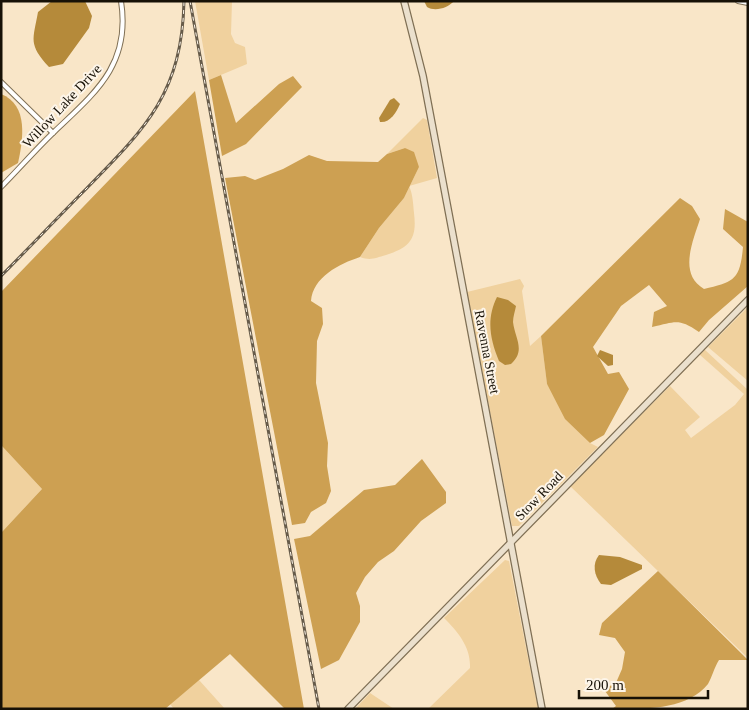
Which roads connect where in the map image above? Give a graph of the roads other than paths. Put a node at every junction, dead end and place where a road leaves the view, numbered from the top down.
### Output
1 (121, 1) edge
2 (404, 1) edge
3 (738, 1) edge
4 (748, 4) edge
5 (1, 82) edge
6 (53, 133) junction
7 (1, 187) edge
8 (748, 300) edge
9 (510, 544) junction
10 (348, 709) edge
11 (542, 709) edge

1 - 6 street, Willow Lake Drive
2 - 9 street, Ravenna Street
3 - 4 street
5 - 6 street
6 - 7 street, Willow Lake Drive
8 - 9 street, Stow Road
9 - 10 street, Stow Road
9 - 11 street, Ravenna Street

